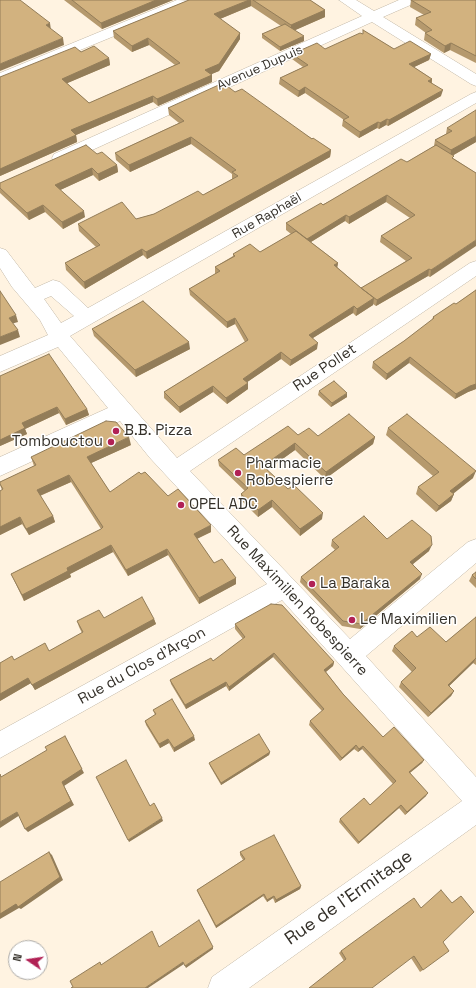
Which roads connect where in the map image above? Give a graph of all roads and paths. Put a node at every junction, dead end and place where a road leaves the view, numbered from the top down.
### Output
1 (346, 0) edge
2 (410, 0) edge
3 (188, 1) edge
4 (373, 17) junction
5 (0, 78) edge
6 (476, 81) edge
7 (476, 97) edge
8 (43, 165) edge
9 (0, 254) edge
10 (476, 267) edge
11 (32, 297) junction
12 (87, 317) junction
13 (59, 336) junction
14 (0, 364) edge
15 (123, 410) junction
16 (0, 467) edge
17 (175, 470) junction
18 (476, 549) edge
19 (284, 587) junction
20 (348, 656) junction
21 (0, 744) edge
22 (476, 796) edge
23 (476, 808) edge
24 (223, 988) edge

1 - 4 street
2 - 4 street, Avenue Dupuis
3 - 5 street
4 - 6 street
4 - 8 street, Avenue Dupuis
7 - 12 street, Rue Raphaël
9 - 11 street, Rue Maximilien Robespierre
10 - 17 street, Rue Pollet
11 - 12 street
11 - 13 street, Rue Maximilien Robespierre
12 - 13 street, Rue Raphaël
13 - 14 street, Rue Raphaël
13 - 15 street, Rue Maximilien Robespierre
15 - 16 street
15 - 17 street, Rue Maximilien Robespierre
17 - 19 street, Rue Maximilien Robespierre
18 - 20 street
19 - 20 street, Rue Maximilien Robespierre
19 - 21 street, Rue du Clos d'Arçon
20 - 22 street, Rue Maximilien Robespierre
23 - 24 street, Rue de l'Ermitage

